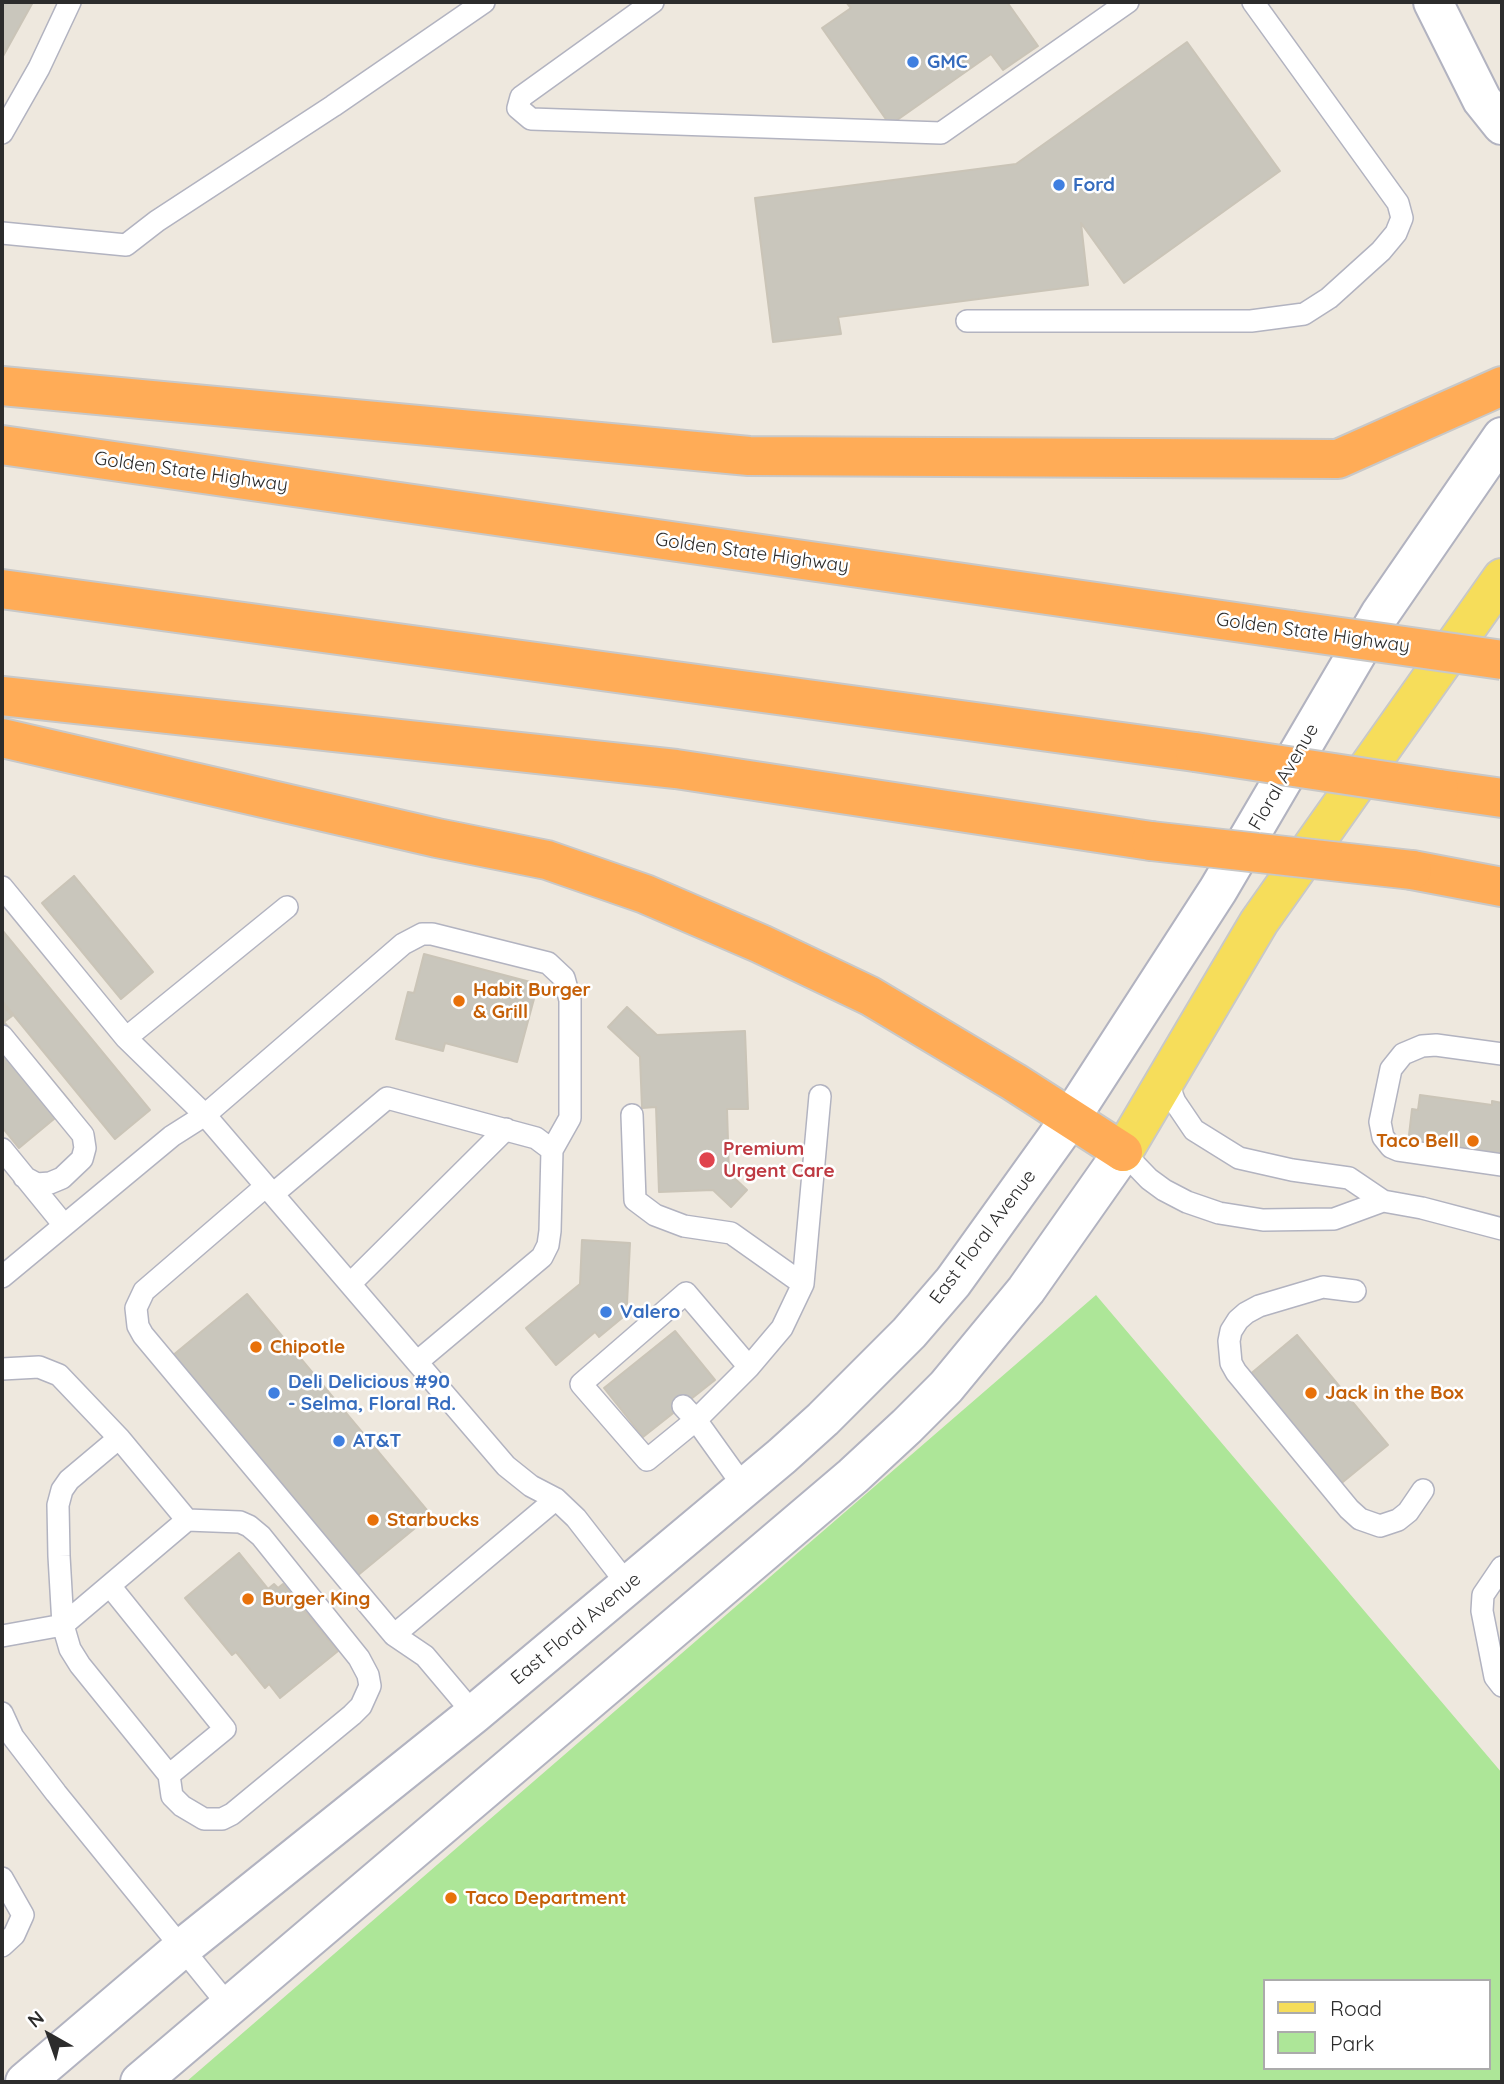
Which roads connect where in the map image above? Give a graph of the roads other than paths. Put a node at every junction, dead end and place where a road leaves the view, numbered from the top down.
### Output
1 (70, 2) edge
2 (484, 2) edge
3 (653, 2) edge
4 (1128, 2) edge
5 (1253, 2) edge
6 (1433, 2) edge
7 (1502, 125) edge
8 (2, 133) edge
9 (2, 233) edge
10 (967, 321) dead end
11 (2, 386) edge
12 (1502, 386) edge
13 (1502, 437) edge
14 (2, 445) edge
15 (1502, 578) edge
16 (2, 589) edge
17 (1502, 660) edge
18 (2, 696) edge
19 (2, 738) edge
20 (1502, 798) edge
21 (2, 887) edge
22 (1502, 887) edge
23 (287, 907) dead end
24 (2, 1037) edge
25 (126, 1038) junction
26 (1502, 1054) edge
27 (1166, 1079) junction
28 (820, 1096) dead end
29 (205, 1115) junction
30 (632, 1115) dead end
31 (1070, 1119) junction
32 (506, 1129) junction
33 (2, 1149) edge
34 (552, 1150) junction
35 (1123, 1152) junction
36 (1502, 1165) edge
37 (24, 1177) junction
38 (270, 1190) junction
39 (1383, 1201) junction
40 (64, 1225) junction
41 (1502, 1229) edge
42 (2, 1277) edge
43 (350, 1284) junction
44 (803, 1284) junction
45 (1355, 1291) dead end
46 (417, 1362) junction
47 (749, 1367) junction
48 (2, 1369) edge
49 (689, 1413) junction
50 (118, 1438) junction
51 (744, 1488) junction
52 (1423, 1490) dead end
53 (556, 1499) junction
54 (187, 1520) junction
55 (1502, 1567) edge
56 (110, 1586) junction
57 (628, 1586) junction
58 (64, 1625) junction
59 (394, 1635) junction
60 (2, 1636) edge
61 (1502, 1686) edge
62 (2, 1713) edge
63 (474, 1714) junction
64 (169, 1775) junction
65 (2, 1878) edge
66 (2, 1946) edge
67 (181, 1949) junction
68 (229, 2006) junction
69 (24, 2082) edge
70 (140, 2082) edge

1 - 8 lane
2 - 9 lane
3 - 4 lane
5 - 10 lane
6 - 7 street
11 - 12 highway
13 - 31 street, Floral Avenue
14 - 17 highway, Golden State Highway, bridge
15 - 27 main road
16 - 20 highway, bridge
18 - 22 highway, bridge
19 - 31 highway
21 - 25 lane
23 - 25 lane
24 - 37 lane
25 - 29 lane
26 - 36 lane
27 - 35 main road
27 - 39 lane
28 - 44 lane
29 - 34 lane
29 - 38 lane
29 - 40 lane
30 - 44 lane
31 - 35 highway
31 - 51 street, East Floral Avenue
32 - 34 lane
32 - 38 lane
32 - 43 lane
33 - 37 lane
34 - 46 lane
35 - 39 lane
35 - 68 street
37 - 40 lane
38 - 43 lane
38 - 59 lane
39 - 41 lane
40 - 42 lane
43 - 46 lane
44 - 47 lane
45 - 52 lane
46 - 53 lane
47 - 49 lane
47 - 49 lane
48 - 50 lane
49 - 51 lane
50 - 54 lane
50 - 58 lane
51 - 57 street, East Floral Avenue
53 - 57 lane
53 - 59 lane
54 - 56 lane
54 - 64 lane
55 - 61 lane
56 - 58 lane
56 - 64 lane
57 - 63 street, East Floral Avenue
58 - 60 lane
58 - 64 lane
59 - 63 lane
62 - 67 lane
63 - 67 street, East Floral Avenue
65 - 66 lane
67 - 68 lane
67 - 69 street, East Floral Avenue
68 - 70 street

